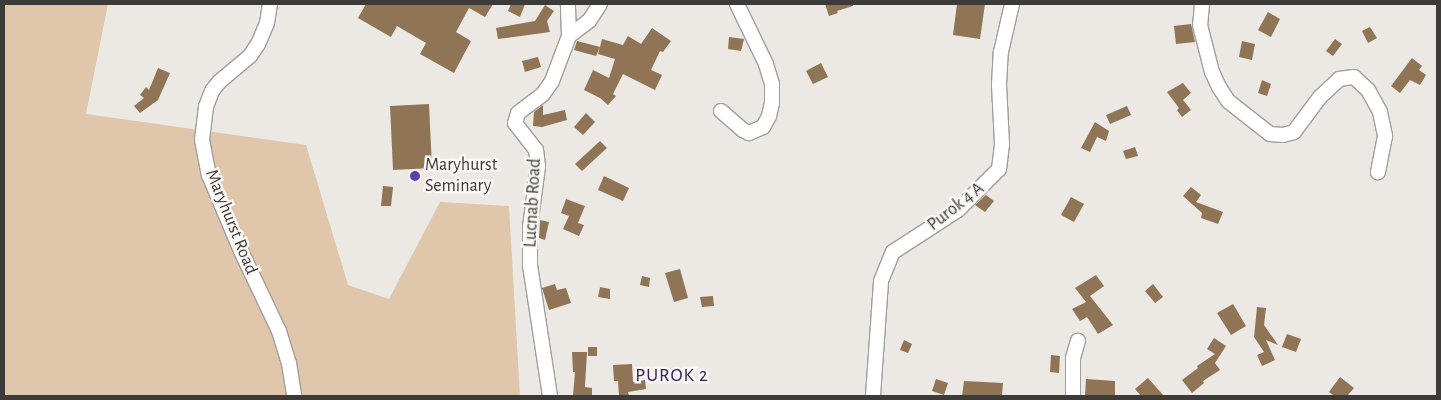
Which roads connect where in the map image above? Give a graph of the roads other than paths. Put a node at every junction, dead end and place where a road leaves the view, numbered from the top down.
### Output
1 (270, 4) edge
2 (568, 4) edge
3 (600, 4) edge
4 (737, 4) edge
5 (1012, 4) edge
6 (1202, 4) edge
7 (569, 36) junction
8 (721, 112) dead end
9 (1378, 172) dead end
10 (1078, 341) dead end
11 (294, 396) edge
12 (550, 396) edge
13 (873, 396) edge
14 (1072, 396) edge

1 - 11 street, Maryhurst Road
2 - 7 street, Lucnab Road
3 - 7 street
4 - 8 street
5 - 13 street, Purok 4 A
6 - 9 street
7 - 12 street, Lucnab Road
10 - 14 street

